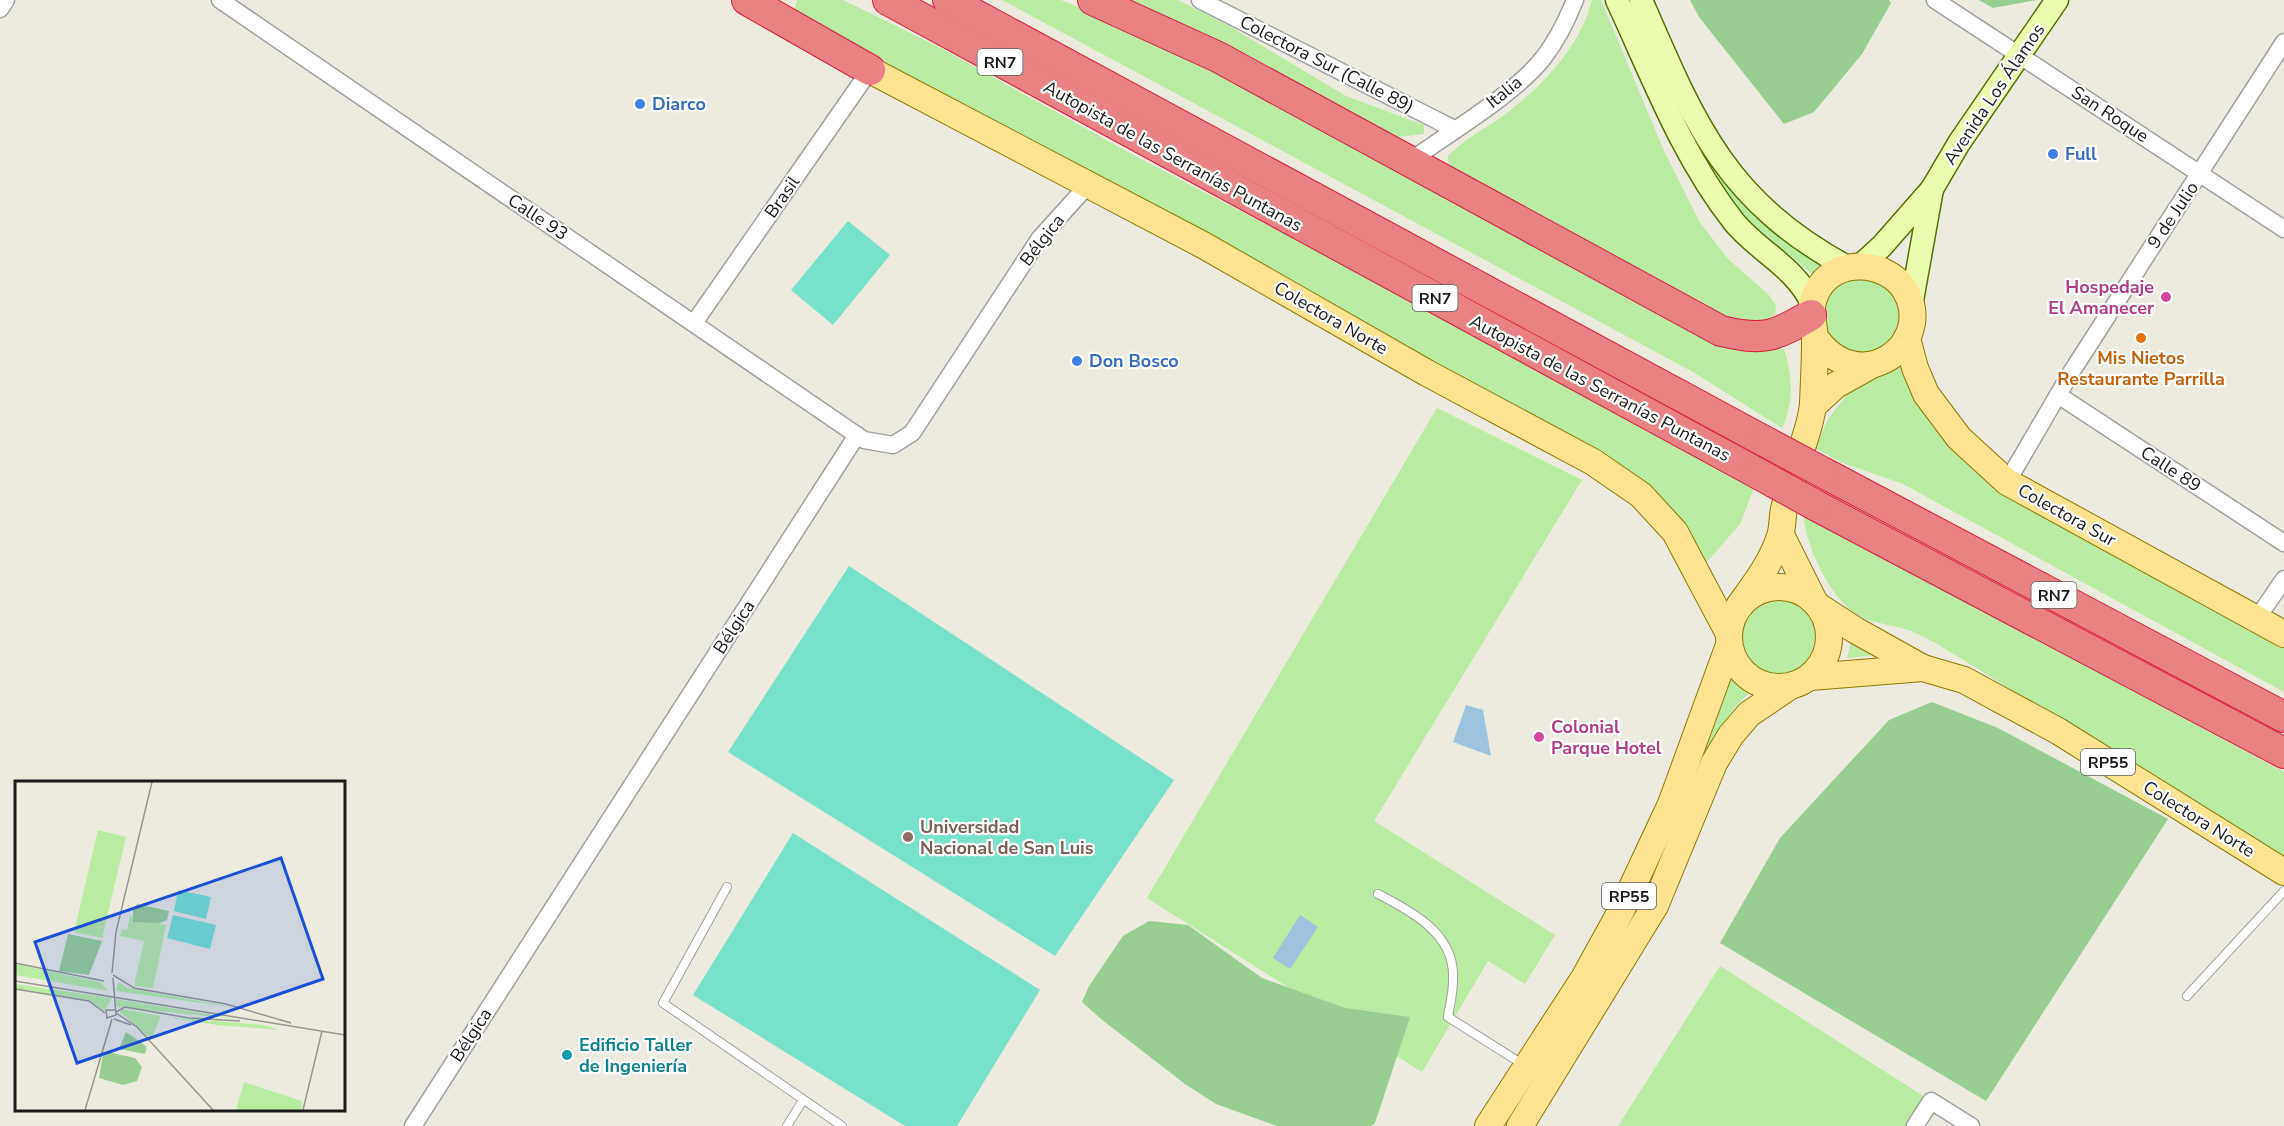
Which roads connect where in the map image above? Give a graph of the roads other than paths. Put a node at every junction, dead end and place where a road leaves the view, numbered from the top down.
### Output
1 (6, 0) edge
2 (220, 0) edge
3 (747, 0) edge
4 (888, 0) edge
5 (948, 0) edge
6 (1093, 0) edge
7 (1200, 0) edge
8 (1575, 0) edge
9 (1617, 0) edge
10 (1641, 0) edge
11 (1935, 0) edge
12 (2057, 0) edge
13 (0, 9) edge
14 (2284, 42) edge
15 (2019, 54) junction
16 (870, 70) junction
17 (1454, 129) junction
18 (1409, 162) junction
19 (2200, 174) junction
20 (1088, 185) junction
21 (1932, 189) junction
22 (2284, 229) edge
23 (1854, 267) junction
24 (1911, 306) junction
25 (1812, 318) junction
26 (694, 323) junction
27 (1907, 338) junction
28 (1870, 366) junction
29 (2058, 395) junction
30 (1813, 406) junction
31 (857, 435) junction
32 (2007, 482) junction
33 (1780, 535) junction
34 (2284, 543) edge
35 (2284, 579) edge
36 (1817, 603) junction
37 (1739, 606) junction
38 (2256, 620) junction
39 (2284, 634) edge
40 (1729, 639) junction
41 (1923, 668) junction
42 (1800, 682) junction
43 (2284, 717) edge
44 (2284, 753) edge
45 (2284, 872) edge
46 (727, 887) dead end
47 (2284, 891) edge
48 (1377, 894) dead end
49 (2187, 996) dead end
50 (1527, 1067) junction
51 (803, 1100) junction
52 (413, 1126) edge
53 (787, 1126) edge
54 (842, 1126) edge
55 (1488, 1126) edge
56 (1520, 1126) edge
57 (1914, 1126) edge
58 (1971, 1126) edge

1 - 13 street
2 - 26 street, Calle 93
3 - 16 highway
4 - 44 highway, Autopista de las Serranías Puntanas / RN7, bridge
5 - 43 highway, Autopista de las Serranías Puntanas / RN7, bridge
6 - 18 highway
7 - 17 street, Colectora Sur (Calle 89)
8 - 17 street, Italia
9 - 25 main road
10 - 23 main road
11 - 15 street, San Roque
12 - 15 main road, Avenida Los Álamos
14 - 19 street, 9 de Julio
15 - 19 street, San Roque
15 - 21 main road, Avenida Los Álamos
16 - 20 main road, Colectora Norte
16 - 26 street, Brasil
17 - 18 street, Italia
18 - 25 highway
19 - 22 street, San Roque
19 - 29 street, 9 de Julio
20 - 31 street, Bélgica
20 - 40 main road, Colectora Norte
21 - 23 main road, Avenida Los Álamos
21 - 24 main road, Avenida Los Álamos
23 - 24 main road
23 - 25 main road
24 - 27 main road
25 - 28 main road
25 - 30 main road
26 - 31 street, Calle 93
27 - 28 main road
27 - 32 main road, Colectora Sur
28 - 30 main road
29 - 32 street, 9 de Julio
29 - 34 street, Calle 89
30 - 33 main road
31 - 52 street, Bélgica
32 - 38 main road, Colectora Sur
33 - 36 main road
33 - 37 main road
35 - 38 street
36 - 37 main road, RP55
36 - 41 main road, Colectora Norte / RP55
36 - 42 main road, RP55
37 - 40 main road, RP55
38 - 39 main road, Colectora Sur
40 - 42 main road, RP55
40 - 50 main road, RP55
41 - 42 main road, Colectora Norte / RP55
41 - 45 main road, Colectora Norte / RP55
42 - 56 main road, RP55
46 - 51 lane
47 - 49 lane
48 - 50 lane
50 - 55 main road, RP55
51 - 53 lane
51 - 54 lane
57 - 58 street

